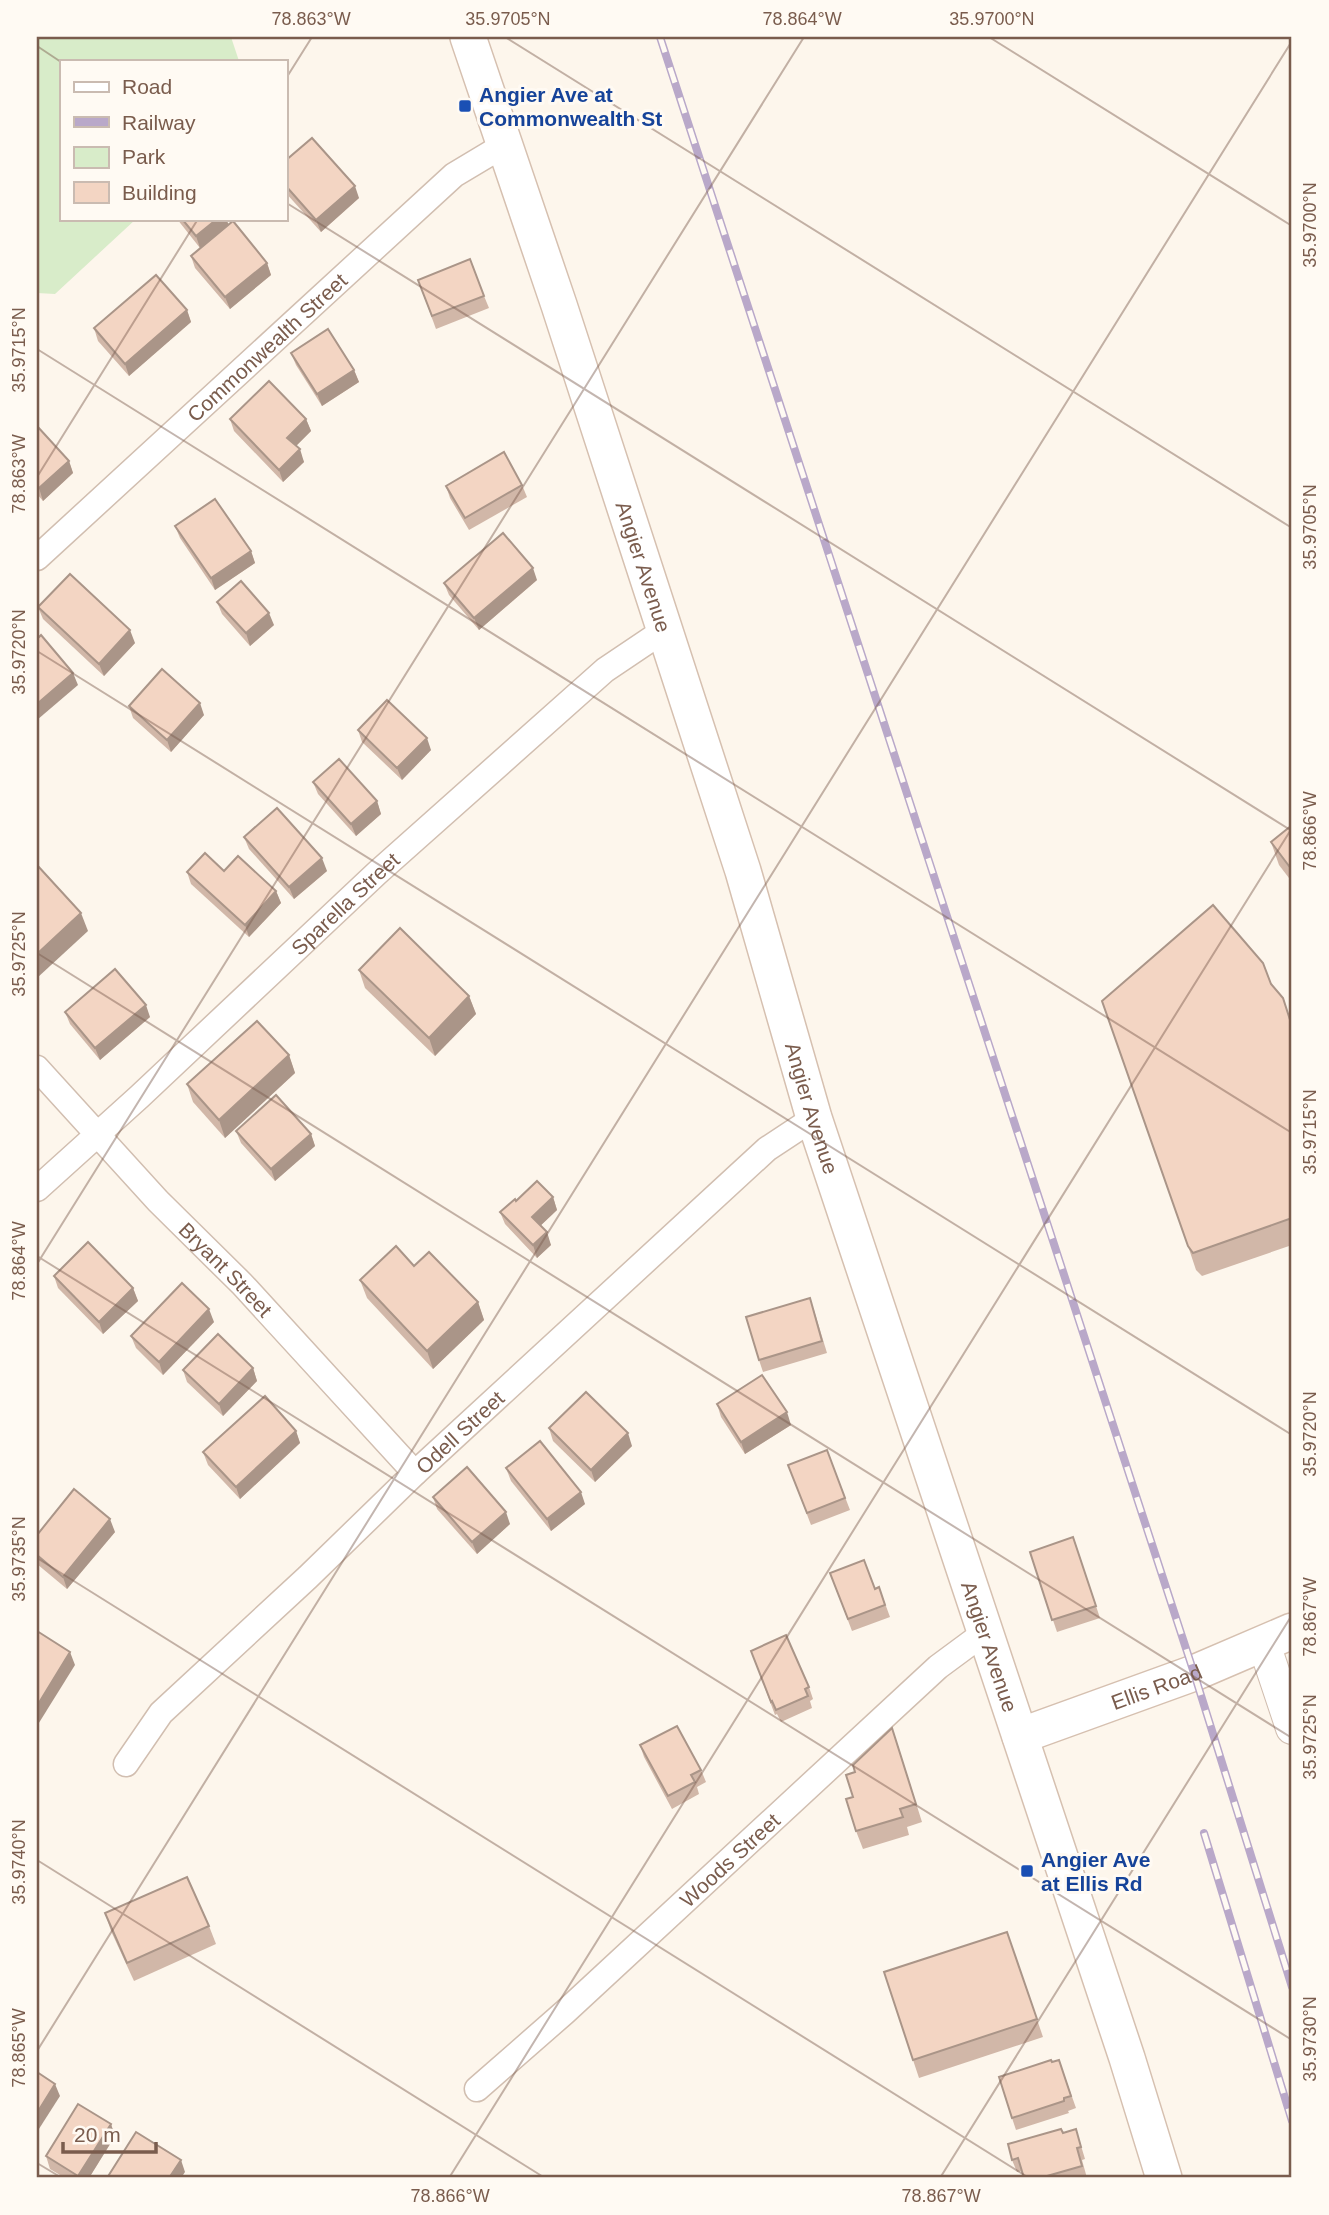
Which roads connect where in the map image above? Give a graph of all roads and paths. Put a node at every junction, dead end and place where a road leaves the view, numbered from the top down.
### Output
1 (468, 37) edge
2 (504, 145) junction
3 (37, 558) edge
4 (663, 631) junction
5 (37, 1068) edge
6 (814, 1118) junction
7 (96, 1134) junction
8 (37, 1189) edge
9 (415, 1473) junction
10 (984, 1633) junction
11 (1278, 1638) edge
12 (1292, 1728) edge
13 (1020, 1736) junction
14 (126, 1764) dead end
15 (477, 2089) dead end
16 (1164, 2178) edge

1 - 2 main road, Angier Avenue
2 - 3 street, Commonwealth Street
2 - 4 main road, Angier Avenue
4 - 6 main road, Angier Avenue
4 - 7 street, Sparella Street
5 - 7 street, Bryant Street
6 - 9 street, Odell Street
6 - 10 main road, Angier Avenue
7 - 8 street, Sparella Street
7 - 9 street, Bryant Street
9 - 14 street, Odell Street
10 - 13 main road, Angier Avenue
10 - 15 street, Woods Street
11 - 12 street
11 - 13 main road, Ellis Road
13 - 16 main road, Angier Avenue

